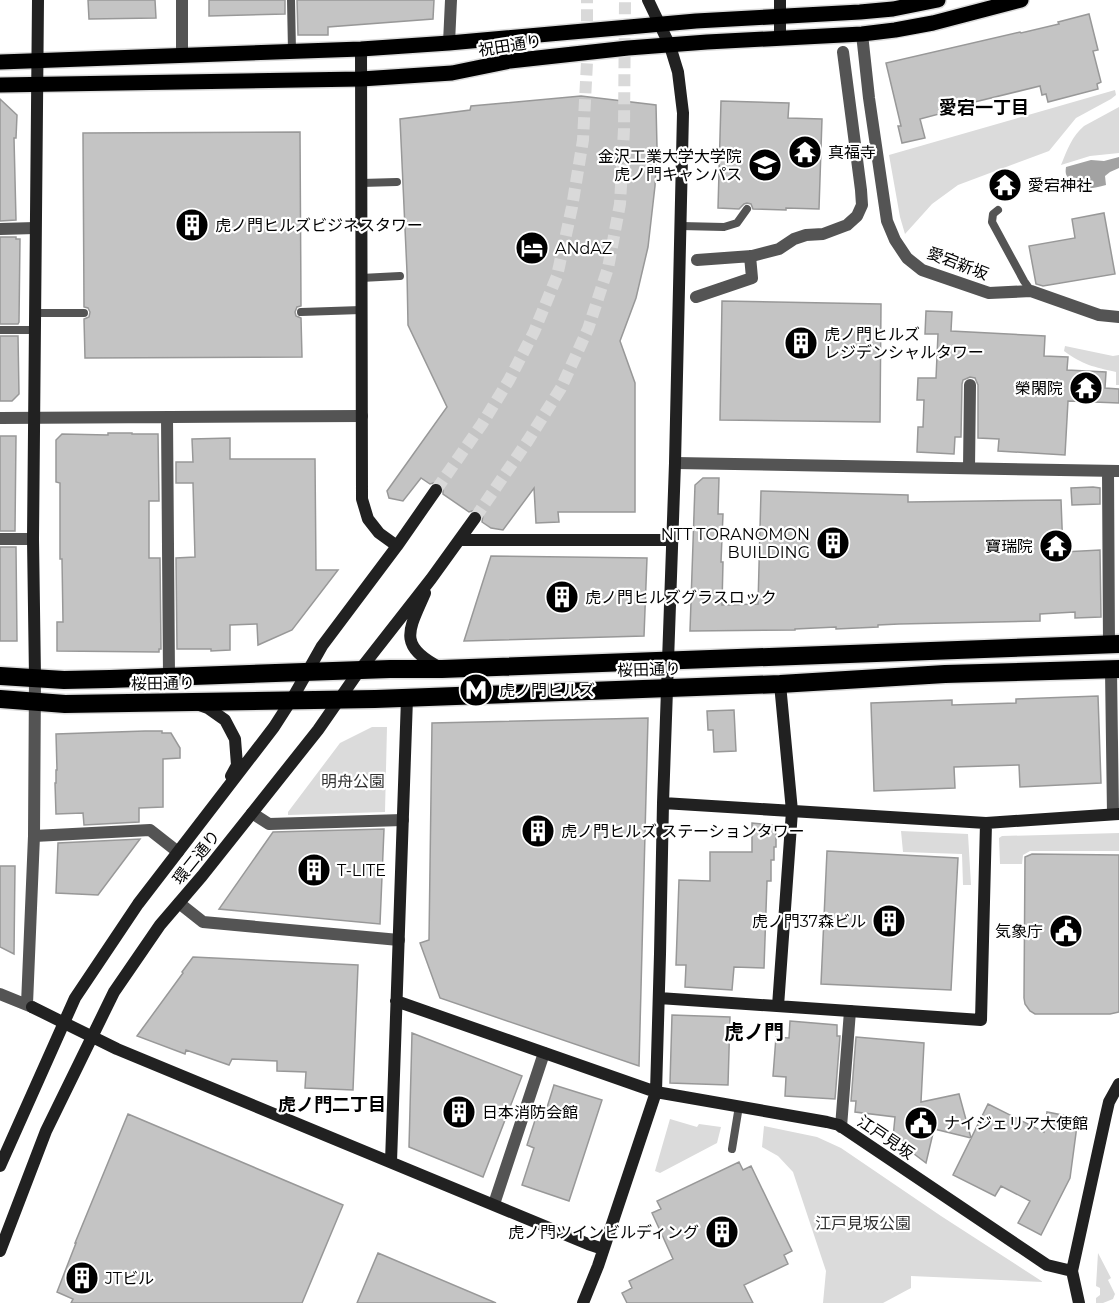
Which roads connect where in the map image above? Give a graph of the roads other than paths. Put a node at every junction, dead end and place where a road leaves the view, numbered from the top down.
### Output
1 (38, 0) edge
2 (182, 0) edge
3 (291, 0) edge
4 (451, 0) edge
5 (648, 0) edge
6 (780, 0) edge
7 (1021, 0) edge
8 (932, 1) edge
9 (780, 16) junction
10 (660, 25) junction
11 (862, 34) junction
12 (780, 38) junction
13 (450, 44) junction
14 (670, 46) junction
15 (361, 49) junction
16 (292, 51) junction
17 (843, 52) dead end
18 (182, 56) junction
19 (37, 61) junction
20 (0, 62) edge
21 (361, 79) junction
22 (37, 84) junction
23 (0, 85) edge
24 (397, 182) dead end
25 (361, 183) junction
26 (747, 209) dead end
27 (998, 210) dead end
28 (681, 226) junction
29 (36, 228) junction
30 (0, 229) edge
31 (750, 256) junction
32 (697, 260) dead end
33 (400, 276) dead end
34 (361, 278) junction
35 (1031, 291) junction
36 (696, 297) dead end
37 (362, 310) junction
38 (301, 312) dead end
39 (35, 313) junction
40 (84, 313) dead end
41 (1119, 317) edge
42 (0, 330) edge
43 (35, 330) junction
44 (970, 385) dead end
45 (362, 416) junction
46 (34, 417) junction
47 (167, 417) junction
48 (0, 418) edge
49 (675, 463) junction
50 (969, 468) junction
51 (1114, 471) edge
52 (436, 490) tunnel mouth
53 (475, 518) tunnel mouth
54 (0, 539) edge
55 (33, 539) junction
56 (459, 540) junction
57 (673, 540) junction
58 (397, 546) junction
59 (431, 579) junction
60 (1114, 644) edge
61 (669, 661) junction
62 (442, 669) junction
63 (1115, 669) edge
64 (359, 671) junction
65 (307, 673) junction
66 (0, 676) edge
67 (169, 676) junction
68 (35, 678) junction
69 (780, 684) junction
70 (667, 688) junction
71 (407, 698) junction
72 (0, 699) edge
73 (292, 699) junction
74 (339, 699) junction
75 (190, 701) junction
76 (36, 702) junction
77 (663, 803) junction
78 (212, 809) junction
79 (792, 811) junction
80 (252, 813) junction
81 (1116, 814) edge
82 (404, 820) junction
83 (986, 823) junction
84 (34, 836) junction
85 (178, 852) junction
86 (180, 903) junction
87 (399, 940) junction
88 (0, 994) edge
89 (659, 998) junction
90 (396, 1001) junction
91 (30, 1006) junction
92 (778, 1006) junction
93 (850, 1011) junction
94 (63, 1022) junction
95 (92, 1037) junction
96 (544, 1053) junction
97 (1119, 1084) edge
98 (656, 1092) junction
99 (739, 1106) junction
100 (841, 1127) junction
101 (732, 1149) dead end
102 (391, 1162) junction
103 (0, 1166) edge
104 (494, 1204) junction
105 (603, 1249) junction
106 (0, 1251) edge
107 (1072, 1271) junction
108 (583, 1303) edge
109 (1079, 1303) edge

1 - 19 street
2 - 18 street
3 - 16 lane
4 - 13 street
5 - 10 street
6 - 9 street
7 - 11 main road, 祝田通り
8 - 9 main road, 祝田通り
9 - 10 main road, 祝田通り
9 - 12 street
10 - 13 main road, 祝田通り
10 - 14 street
11 - 12 main road, 祝田通り
11 - 35 street, 愛宕新坂
12 - 14 main road, 祝田通り
13 - 15 main road, 祝田通り
14 - 21 main road, 祝田通り
14 - 28 street
15 - 16 main road, 祝田通り
15 - 21 street
16 - 18 main road, 祝田通り
17 - 31 street
18 - 19 main road, 祝田通り
19 - 20 main road, 祝田通り
19 - 22 street
21 - 22 main road, 祝田通り
21 - 25 street
22 - 23 main road, 祝田通り
22 - 29 street
24 - 25 lane
25 - 34 street
26 - 28 lane
27 - 35 lane
28 - 49 street
29 - 30 street
29 - 39 street
31 - 32 street
31 - 36 street
33 - 34 lane
34 - 37 street
35 - 41 street, 愛宕新坂
37 - 38 lane
37 - 45 street
39 - 40 lane
39 - 43 street
42 - 43 lane
43 - 46 street
44 - 50 street
45 - 47 street
45 - 58 street
46 - 47 street
46 - 48 street
46 - 55 street
47 - 67 street
49 - 50 street
49 - 57 street
50 - 51 street
51 - 60 street
52 - 58 street, 環二通り
53 - 56 street, 環二通り
54 - 55 street
55 - 68 street
56 - 57 street
56 - 59 street, 環二通り
57 - 61 street
58 - 65 street, 環二通り
59 - 62 street
59 - 64 street, 環二通り
60 - 61 highway, 桜田通り
61 - 62 highway, 桜田通り
61 - 70 street
62 - 64 highway, 桜田通り
63 - 69 highway, 桜田通り
63 - 81 street
64 - 65 highway, 桜田通り
64 - 74 street, 環二通り
65 - 67 highway, 桜田通り
65 - 73 street, 環二通り
66 - 68 highway, 桜田通り
67 - 68 highway, 桜田通り
68 - 76 street
69 - 70 highway, 桜田通り
69 - 79 street
70 - 71 highway, 桜田通り
70 - 77 street
71 - 74 highway, 桜田通り
71 - 82 street
72 - 76 highway, 桜田通り
73 - 74 highway, 桜田通り
73 - 75 highway, 桜田通り
73 - 78 street, 環二通り
74 - 80 street, 環二通り
75 - 76 highway, 桜田通り
75 - 78 street
76 - 84 street
77 - 79 street
77 - 89 street
78 - 85 street, 環二通り
79 - 83 street
79 - 92 street
80 - 82 street
80 - 86 street, 環二通り
81 - 83 street
82 - 87 street
83 - 93 street
84 - 85 street
84 - 91 street
85 - 94 street, 環二通り
86 - 87 street
86 - 95 street, 環二通り
87 - 90 street
88 - 91 street
89 - 92 street
89 - 98 street
90 - 96 street, 江戸見坂
90 - 102 street
91 - 94 street
92 - 93 street
93 - 100 street
94 - 95 street
94 - 103 street, 環二通り
95 - 102 street
95 - 106 street, 環二通り
96 - 98 street, 江戸見坂
96 - 104 street
97 - 107 street
98 - 99 street, 江戸見坂
98 - 105 street
99 - 100 street, 江戸見坂
99 - 101 lane
100 - 107 street, 江戸見坂
102 - 104 street
104 - 105 street
105 - 108 street
107 - 109 street

